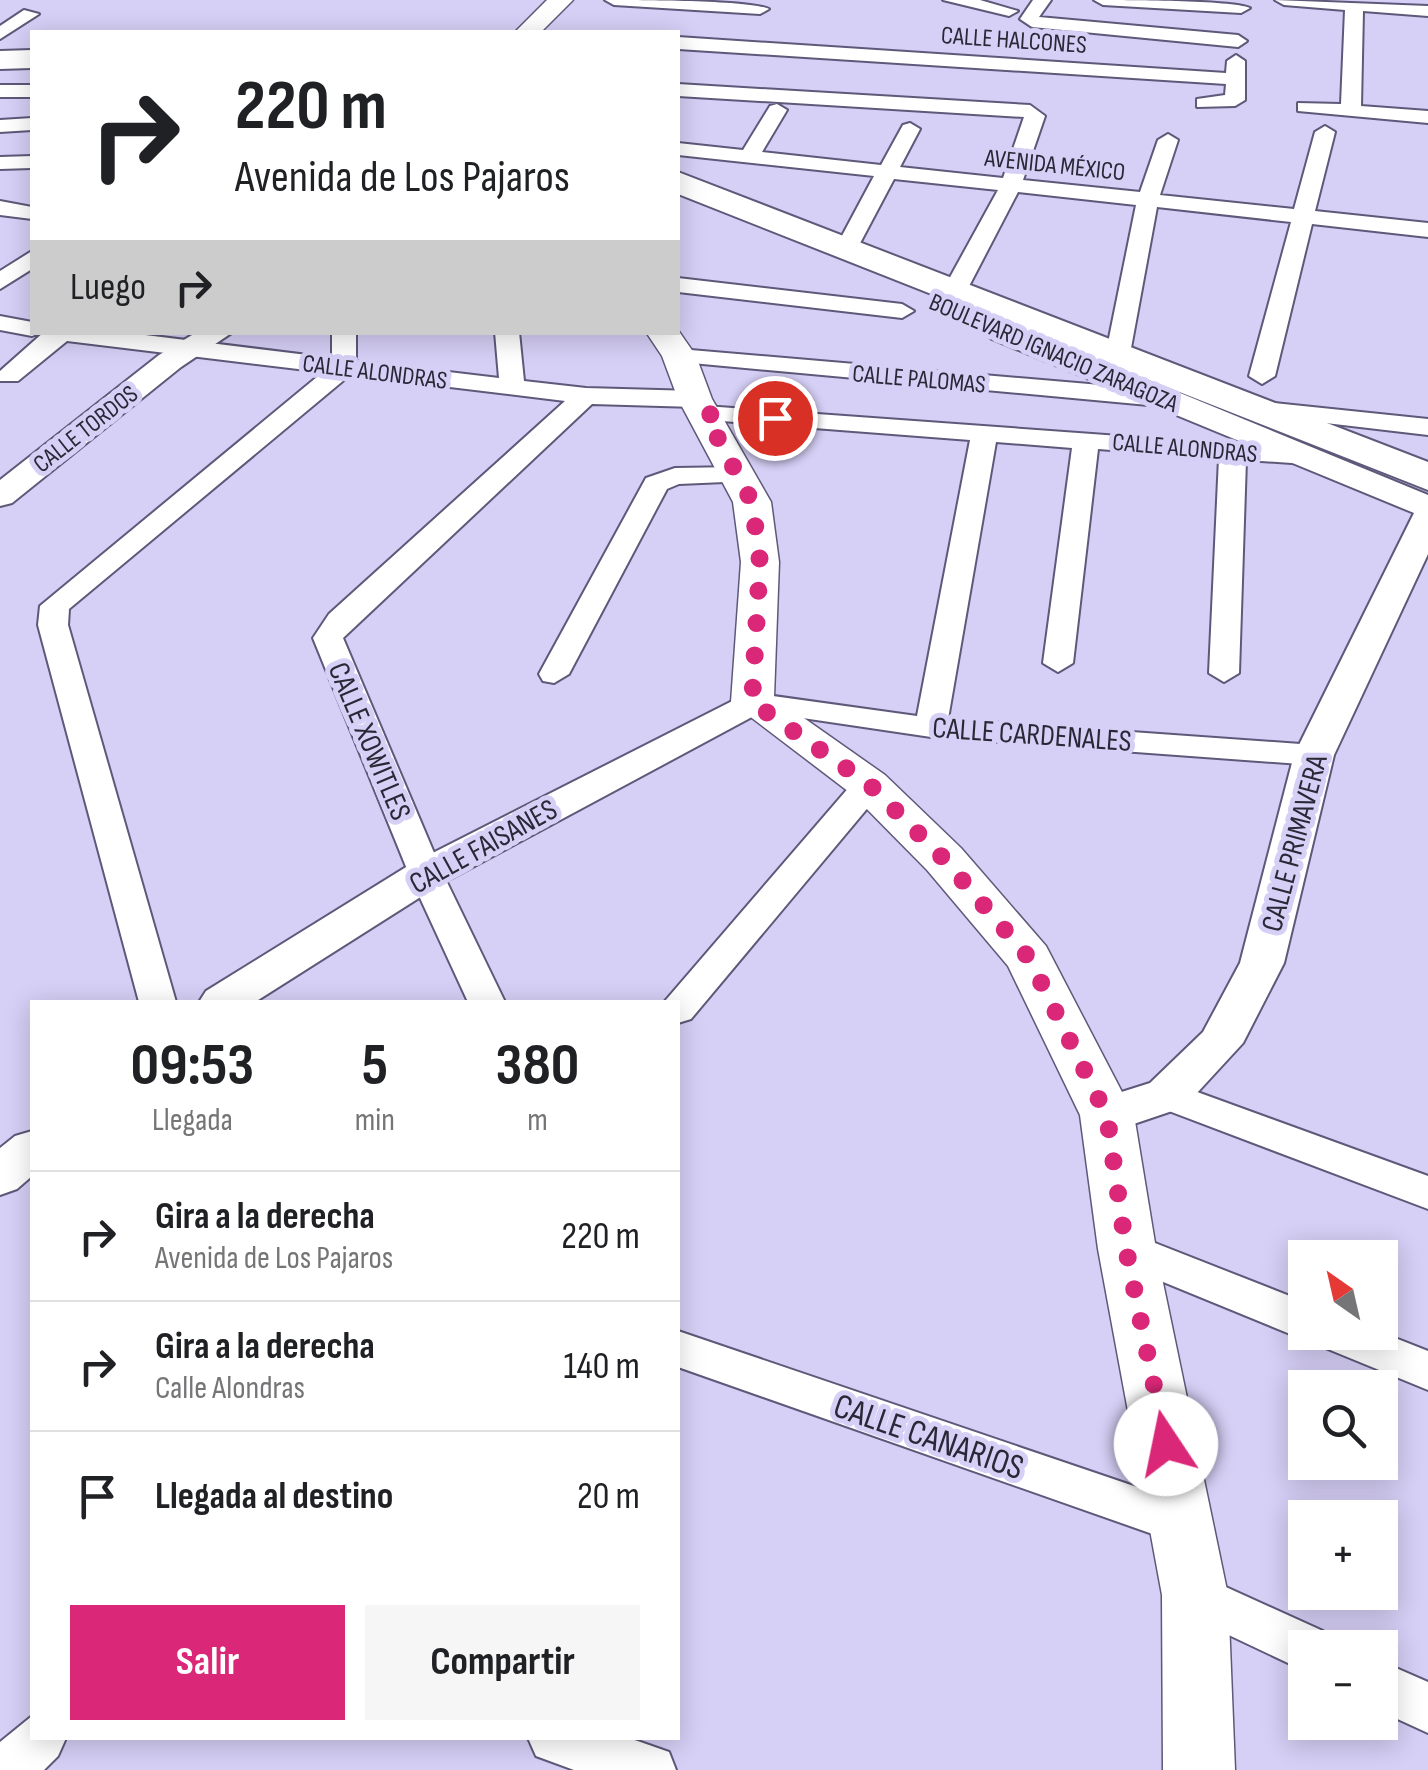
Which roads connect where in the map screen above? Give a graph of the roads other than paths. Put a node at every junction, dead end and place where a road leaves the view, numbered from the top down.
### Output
1 (561, 0) edge
2 (614, 0) edge
3 (952, 0) edge
4 (1042, 0) edge
5 (1103, 0) edge
6 (1284, 0) edge
7 (1323, 2) edge
8 (1241, 4) edge
9 (1354, 5) junction
10 (1424, 7) edge
11 (760, 8) dead end
12 (1009, 11) dead end
13 (30, 14) dead end
14 (529, 30) edge
15 (0, 34) edge
16 (1238, 41) junction
17 (680, 44) edge
18 (0, 60) edge
19 (30, 60) edge
20 (0, 68) edge
21 (30, 69) edge
22 (1234, 78) junction
23 (776, 80) junction
24 (680, 90) edge
25 (0, 91) edge
26 (30, 91) edge
27 (1204, 103) dead end
28 (1304, 107) dead end
29 (1351, 111) junction
30 (1428, 117) edge
31 (30, 124) edge
32 (0, 126) edge
33 (910, 130) dead end
34 (1324, 132) dead end
35 (1168, 140) dead end
36 (680, 149) edge
37 (748, 158) junction
38 (30, 162) edge
39 (0, 163) edge
40 (887, 174) junction
41 (680, 183) edge
42 (1010, 188) junction
43 (1147, 202) junction
44 (680, 203) edge
45 (0, 208) edge
46 (30, 212) edge
47 (1301, 218) junction
48 (1428, 230) edge
49 (847, 247) junction
50 (19, 261) edge
51 (0, 282) edge
52 (680, 285) edge
53 (970, 303) junction
54 (902, 312) dead end
55 (0, 323) edge
56 (30, 328) edge
57 (58, 335) edge
58 (76, 335) edge
59 (212, 335) edge
60 (344, 335) edge
61 (507, 335) edge
62 (670, 344) edge
63 (1068, 344) junction
64 (182, 348) edge
65 (1120, 348) junction
66 (344, 367) junction
67 (8, 376) dead end
68 (1262, 376) dead end
69 (512, 387) junction
70 (586, 396) junction
71 (1160, 398) junction
72 (700, 406) junction
73 (1274, 411) junction
74 (1428, 428) edge
75 (985, 432) junction
76 (1086, 439) junction
77 (1233, 451) junction
78 (1306, 456) junction
79 (1428, 467) edge
80 (738, 476) junction
81 (1428, 477) edge
82 (1428, 493) edge
83 (0, 496) edge
84 (1428, 507) edge
85 (1428, 518) edge
86 (1417, 556) edge
87 (1058, 662) dead end
88 (1224, 672) dead end
89 (554, 674) dead end
90 (752, 702) junction
91 (930, 728) junction
92 (1314, 755) junction
93 (870, 785) junction
94 (426, 874) junction
95 (156, 1000) edge
96 (225, 1000) edge
97 (485, 1000) edge
98 (680, 1008) edge
99 (1167, 1095) junction
100 (1107, 1116) junction
101 (30, 1151) edge
102 (0, 1176) edge
103 (1428, 1193) edge
104 (1126, 1249) junction
105 (1288, 1314) edge
106 (680, 1350) edge
107 (1377, 1350) edge
108 (1428, 1371) edge
109 (1181, 1523) junction
110 (1194, 1595) junction
111 (1288, 1640) edge
112 (1398, 1693) edge
113 (1428, 1708) edge
114 (38, 1740) edge
115 (560, 1740) edge
116 (8, 1770) edge
117 (650, 1770) edge
118 (1199, 1770) edge

1 - 14 main road
2 - 11 street
3 - 12 street
4 - 16 street
5 - 8 street
6 - 7 street
7 - 9 street
8 - 16 street
9 - 10 street
9 - 29 street
13 - 15 street
16 - 22 street
17 - 23 street, CALLE HALCONES
18 - 19 main road
20 - 21 main road
22 - 23 street, CALLE HALCONES
22 - 27 street
23 - 24 street
23 - 37 street
23 - 42 street
25 - 26 street
28 - 29 street
29 - 30 street
31 - 32 street
33 - 40 street
34 - 47 street
35 - 43 street
36 - 37 street, AVENIDA MÉXICO
37 - 40 street, AVENIDA MÉXICO
38 - 39 street
40 - 42 street, AVENIDA MÉXICO
40 - 49 street
41 - 49 main road, BOULEVARD IGNACIO ZARAGOZA
42 - 43 street, AVENIDA MÉXICO
42 - 53 street
43 - 47 street, AVENIDA MÉXICO
43 - 65 street
44 - 53 main road, BOULEVARD IGNACIO ZARAGOZA
45 - 46 street
47 - 48 street, AVENIDA MÉXICO
47 - 68 street
49 - 53 main road, BOULEVARD IGNACIO ZARAGOZA
50 - 51 street
52 - 54 street
53 - 63 main road
53 - 65 street, BOULEVARD IGNACIO ZARAGOZA
53 - 71 street, BOULEVARD IGNACIO ZARAGOZA
55 - 56 street
57 - 67 street
58 - 64 street, CALLE ALONDRAS
59 - 64 street, CALLE TORDOS
60 - 66 street
61 - 69 street
62 - 71 street, CALLE PALOMAS
62 - 72 main road
63 - 81 main road
63 - 82 main road
64 - 66 street, CALLE ALONDRAS
64 - 83 street, CALLE TORDOS
65 - 73 street, BOULEVARD IGNACIO ZARAGOZA
66 - 69 street, CALLE ALONDRAS
66 - 95 street
69 - 70 street, CALLE ALONDRAS
70 - 72 street, CALLE ALONDRAS
70 - 94 street, CALLE XOWITLES
71 - 78 street, BOULEVARD IGNACIO ZARAGOZA
72 - 75 street, CALLE ALONDRAS
72 - 80 main road
73 - 74 street
73 - 79 street, BOULEVARD IGNACIO ZARAGOZA
75 - 76 street, CALLE ALONDRAS
75 - 91 street
76 - 77 street, CALLE ALONDRAS
76 - 87 street
77 - 78 street, CALLE ALONDRAS
77 - 88 street
78 - 84 street, BOULEVARD IGNACIO ZARAGOZA
80 - 89 street
80 - 90 main road
85 - 86 street, CALLE PRIMAVERA
86 - 92 street, CALLE PRIMAVERA
90 - 91 street, CALLE CARDENALES
90 - 93 main road
90 - 94 street, CALLE FAISANES
91 - 92 street, CALLE CARDENALES
92 - 99 street, CALLE PRIMAVERA
93 - 98 street
93 - 100 main road
94 - 96 street, CALLE FAISANES
94 - 97 street, CALLE XOWITLES
99 - 100 street, CALLE PRIMAVERA
99 - 103 street
100 - 104 main road
101 - 102 street
104 - 105 street
104 - 109 main road
106 - 109 street, CALLE CANARIOS
107 - 108 street
109 - 110 main road
110 - 111 street
110 - 118 main road
112 - 113 street
114 - 116 street
115 - 117 street

